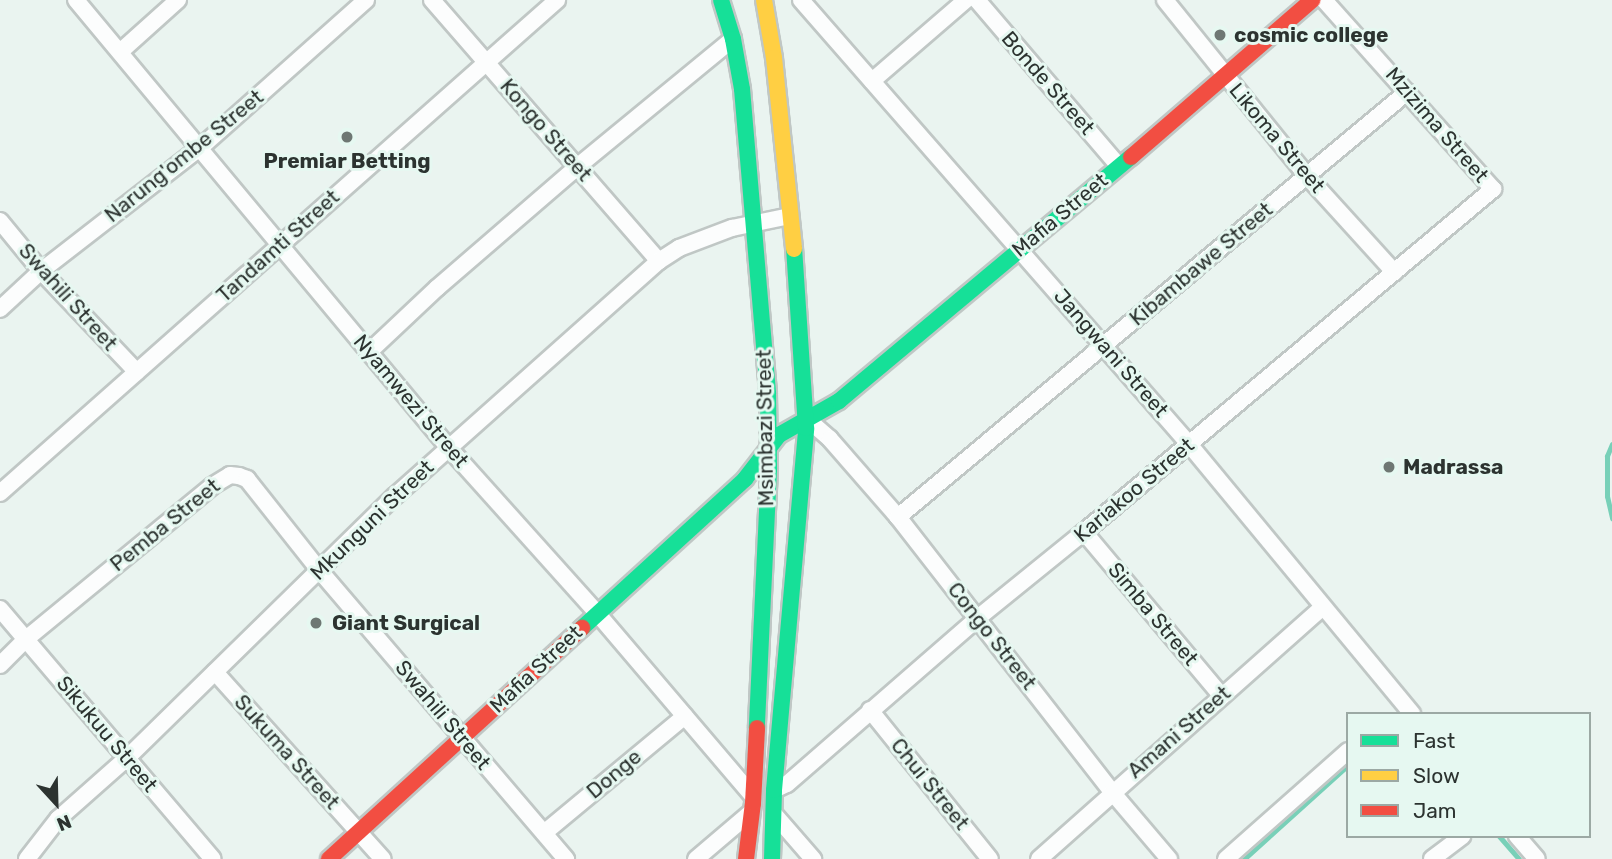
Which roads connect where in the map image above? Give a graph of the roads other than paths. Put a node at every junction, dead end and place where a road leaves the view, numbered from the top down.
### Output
1 (76, 0) edge
2 (178, 0) edge
3 (366, 0) edge
4 (432, 0) edge
5 (557, 0) edge
6 (721, 0) edge
7 (764, 0) edge
8 (801, 0) edge
9 (966, 0) edge
10 (976, 0) edge
11 (1165, 0) edge
12 (1312, 0) edge
13 (1324, 0) edge
14 (733, 39) junction
15 (120, 52) junction
16 (486, 61) junction
17 (1226, 77) junction
18 (872, 81) junction
19 (1407, 92) junction
20 (201, 147) junction
21 (1119, 166) junction
22 (577, 167) junction
23 (1307, 176) junction
24 (1493, 188) joint
25 (790, 216) junction
26 (0, 221) edge
27 (753, 223) junction
28 (280, 246) junction
29 (1020, 248) junction
30 (659, 261) junction
31 (41, 271) junction
32 (1394, 272) junction
33 (0, 309) edge
34 (1104, 345) junction
35 (369, 352) junction
36 (137, 372) junction
37 (804, 425) junction
38 (1189, 444) junction
39 (449, 447) junction
40 (768, 447) junction
41 (0, 493) edge
42 (898, 517) junction
43 (1084, 532) junction
44 (320, 570) junction
45 (1322, 608) junction
46 (0, 609) edge
47 (597, 613) junction
48 (979, 617) junction
49 (26, 639) junction
50 (0, 665) edge
51 (215, 672) junction
52 (1221, 695) junction
53 (1407, 708) edge
54 (870, 710) junction
55 (685, 716) junction
56 (462, 737) junction
57 (1346, 753) edge
58 (127, 758) junction
59 (774, 790) junction
60 (1112, 792) junction
61 (753, 796) junction
62 (750, 813) junction
63 (774, 814) junction
64 (358, 832) junction
65 (544, 833) junction
66 (1459, 838) edge
67 (1519, 838) edge
68 (27, 859) edge
69 (213, 859) edge
70 (329, 859) edge
71 (383, 859) edge
72 (566, 859) edge
73 (696, 859) edge
74 (746, 859) edge
75 (772, 859) edge
76 (813, 859) edge
77 (990, 859) edge
78 (1039, 859) edge
79 (1169, 859) edge
80 (1226, 859) edge
81 (1432, 859) edge
82 (1537, 859) edge

1 - 15 street, Nyamwezi Street
2 - 15 street
3 - 20 street, Narung'ombe Street
4 - 16 street, Kongo Street
5 - 16 street, Tandamti Street
6 - 14 street, Msimbazi Street
7 - 25 street, Msimbazi Street
8 - 18 street, Jangwani Street
9 - 18 street
10 - 21 street, Bonde Street
11 - 17 street, Likoma Street
12 - 17 street, Mafia Street
13 - 19 street, Mzizima Street
14 - 22 street
14 - 27 street, Msimbazi Street
15 - 20 street, Nyamwezi Street
16 - 22 street, Kongo Street
16 - 28 street, Tandamti Street
17 - 21 street, Mafia Street
17 - 23 street, Likoma Street
18 - 29 street, Jangwani Street
19 - 23 street, Kibambawe Street
19 - 24 street, Mzizima Street
20 - 28 street, Nyamwezi Street
20 - 31 street, Narung'ombe Street
21 - 29 street, Mafia Street
22 - 30 street, Kongo Street
22 - 35 street
23 - 32 street, Likoma Street
23 - 34 street, Kibambawe Street
24 - 32 street, Kariakoo Street
25 - 27 street, Mkunguni Street
25 - 37 street, Msimbazi Street
26 - 31 street, Swahili Street
27 - 30 street, Mkunguni Street
27 - 40 street, Msimbazi Street
28 - 35 street, Nyamwezi Street
28 - 36 street, Tandamti Street
29 - 34 street, Jangwani Street
29 - 37 street, Mafia Street
30 - 39 street, Mkunguni Street
31 - 33 street, Narung'ombe Street
31 - 36 street, Swahili Street
32 - 38 street, Kariakoo Street
34 - 38 street, Jangwani Street
34 - 42 street, Kibambawe Street
35 - 39 street, Nyamwezi Street
36 - 41 street, Tandamti Street
37 - 40 street, Mafia Street
37 - 42 street, Congo Street
37 - 59 street, Msimbazi Street
38 - 43 street, Kariakoo Street
38 - 45 street, Jangwani Street
39 - 44 street, Mkunguni Street
39 - 47 street, Nyamwezi Street
40 - 47 street, Mafia Street
40 - 61 street, Msimbazi Street
42 - 48 street, Congo Street
43 - 48 street, Kariakoo Street
43 - 52 street, Simba Street
44 - 49 street, Pemba Street
44 - 51 street, Mkunguni Street
44 - 56 street, Swahili Street
45 - 52 street, Amani Street
45 - 53 street, Jangwani Street
46 - 49 street, Sikukuu Street
47 - 55 street, Nyamwezi Street
47 - 56 street, Mafia Street
48 - 54 street, Kariakoo Street
48 - 60 street, Congo Street
49 - 50 street, Pemba Street
49 - 58 street, Sikukuu Street
51 - 58 street, Mkunguni Street
51 - 64 street, Sukuma Street
52 - 60 street, Amani Street
54 - 59 street, Kariakoo Street
54 - 77 street, Chui Street
55 - 61 street, Nyamwezi Street
55 - 65 street, Donge
56 - 64 street, Mafia Street
56 - 65 street, Swahili Street
57 - 80 street
58 - 68 street, Mkunguni Street
58 - 69 street, Sikukuu Street
59 - 63 street, Msimbazi Street
60 - 78 street, Amani Street
60 - 79 street, Congo Street
61 - 62 street, Msimbazi Street
62 - 73 street
62 - 74 street, Msimbazi Street
63 - 75 street, Msimbazi Street
63 - 76 street
64 - 70 street, Mafia Street
64 - 71 street, Sukuma Street
65 - 72 street, Swahili Street
66 - 81 street
67 - 82 street

